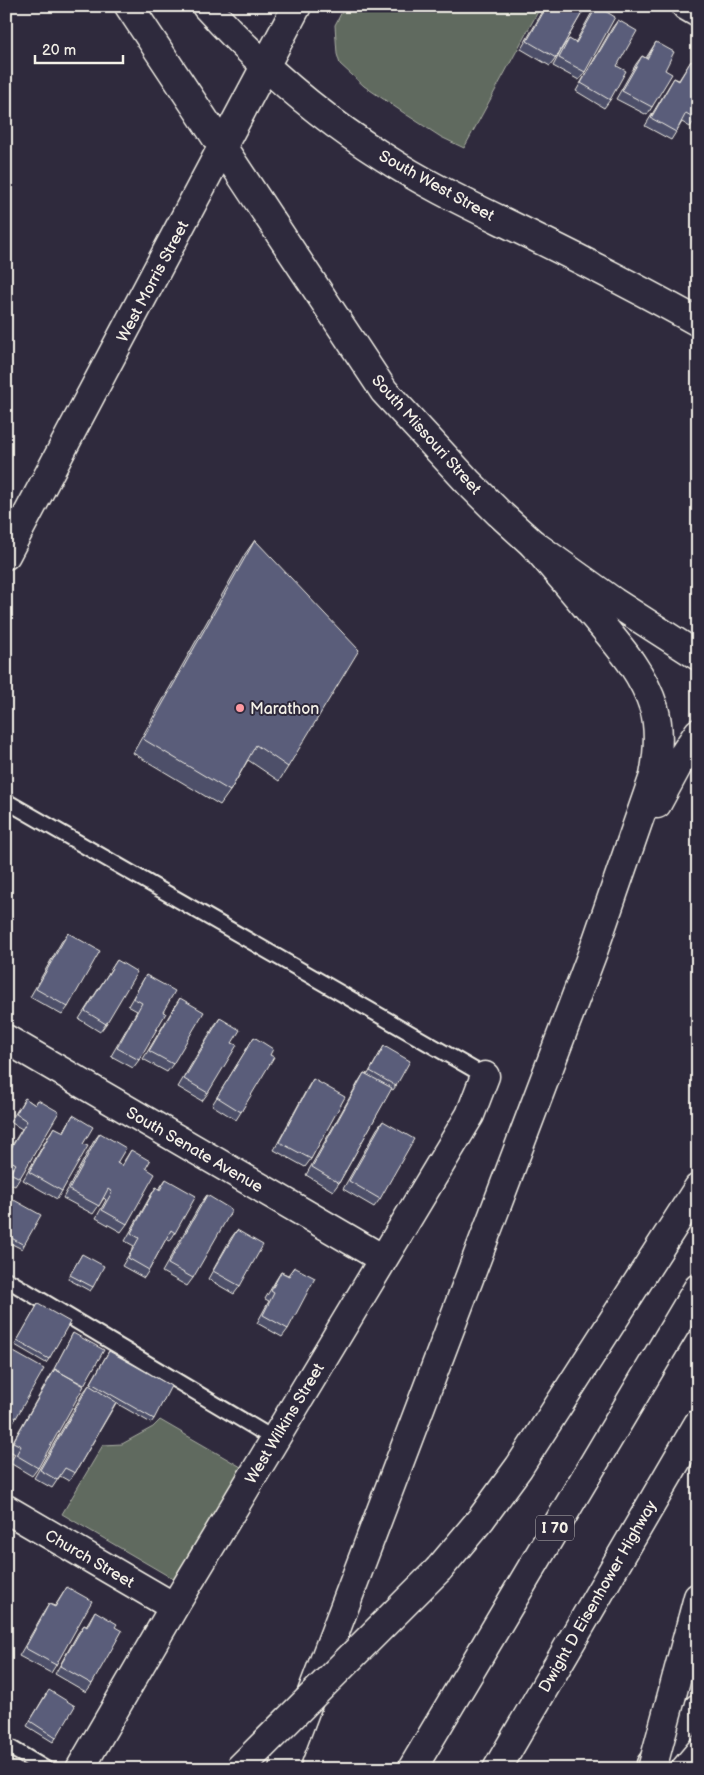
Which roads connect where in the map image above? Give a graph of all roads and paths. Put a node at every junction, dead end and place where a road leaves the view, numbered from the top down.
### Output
1 (130, 6) edge
2 (206, 6) edge
3 (297, 6) edge
4 (686, 6) edge
5 (698, 13) edge
6 (265, 66) junction
7 (222, 147) junction
8 (698, 322) edge
9 (534, 544) junction
10 (6, 555) edge
11 (698, 656) edge
12 (698, 733) edge
13 (6, 801) edge
14 (617, 882) junction
15 (6, 1039) edge
16 (485, 1076) joint
17 (698, 1188) edge
18 (383, 1259) junction
19 (6, 1279) edge
20 (698, 1288) edge
21 (698, 1424) edge
22 (274, 1439) junction
23 (6, 1509) edge
24 (174, 1607) junction
25 (695, 1609) edge
26 (698, 1708) edge
27 (6, 1745) edge
28 (46, 1769) edge
29 (80, 1769) edge
30 (239, 1769) edge
31 (283, 1769) edge
32 (412, 1769) edge
33 (497, 1769) edge
34 (647, 1769) edge
35 (652, 1769) edge

1 - 7 main road
2 - 6 main road, South West Street
3 - 6 main road, West Morris Street
4 - 5 main road
6 - 7 main road, West Morris Street
6 - 8 main road, South West Street
7 - 9 main road, South Missouri Street
7 - 10 main road, West Morris Street
9 - 11 main road, South Missouri Street
9 - 14 main road
12 - 14 main road
13 - 16 lane
14 - 31 main road
15 - 18 main road, South Senate Avenue
16 - 18 main road, West Wilkins Street
17 - 30 main road, bridge
18 - 22 main road, West Wilkins Street
19 - 22 lane
20 - 32 main road, I 70
21 - 33 main road, Dwight D Eisenhower Highway
22 - 24 main road, West Wilkins Street
23 - 24 main road, Church Street
24 - 29 main road, West Wilkins Street
25 - 35 main road, bridge
26 - 34 main road
27 - 28 lane

